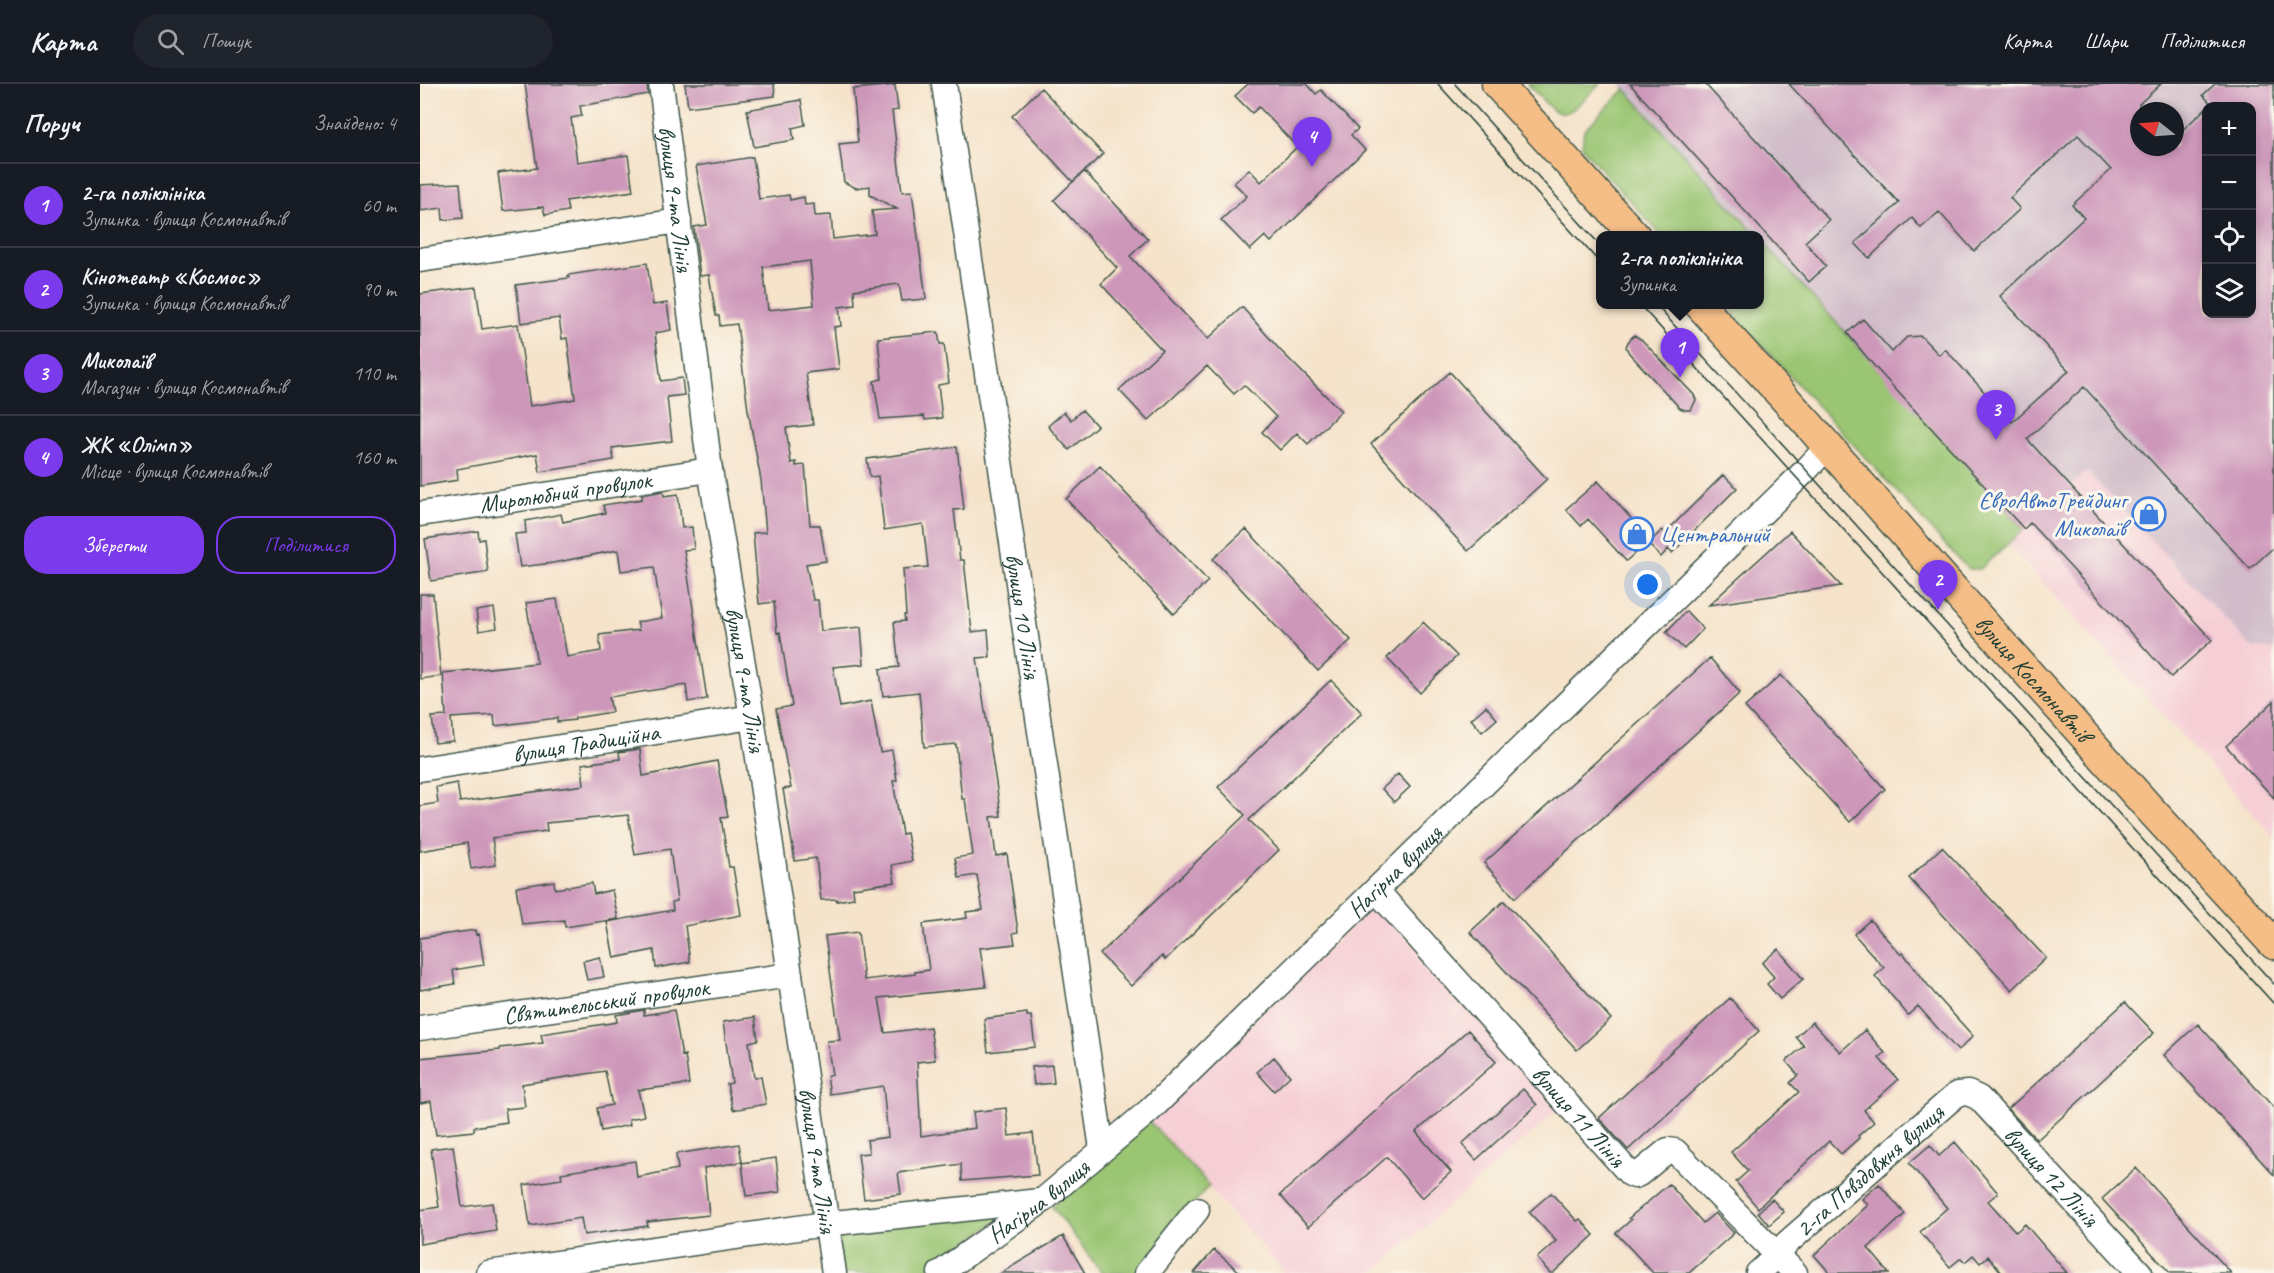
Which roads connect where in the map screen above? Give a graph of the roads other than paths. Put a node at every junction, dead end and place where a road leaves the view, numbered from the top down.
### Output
1 (661, 84) edge
2 (944, 84) edge
3 (1497, 84) edge
4 (678, 221) junction
5 (1630, 231) edge
6 (420, 260) edge
7 (1704, 309) edge
8 (1828, 446) junction
9 (710, 470) junction
10 (420, 514) edge
11 (752, 717) junction
12 (420, 769) edge
13 (1377, 890) junction
14 (2274, 944) edge
15 (790, 975) junction
16 (420, 1028) edge
17 (1956, 1094) joint
18 (1101, 1149) junction
19 (1042, 1201) junction
20 (1197, 1210) dead end
21 (825, 1224) junction
22 (1778, 1255) junction
23 (488, 1273) edge
24 (834, 1273) edge
25 (940, 1273) edge
26 (1147, 1273) edge
27 (1758, 1273) edge
28 (1795, 1273) edge
29 (2140, 1273) edge

1 - 4 street, вулиця 9-та Лінія
2 - 18 street, вулиця 10 Лінія
3 - 5 main road
4 - 6 street
4 - 9 street, вулиця 9-та Лінія
7 - 8 main road, вулиця Космонавтів
8 - 13 street, Нагірна вулиця
8 - 14 main road, вулиця Космонавтів
9 - 10 street, Миролюбний провулок
9 - 11 street, вулиця 9-та Лінія
11 - 12 street, вулиця Традиційна
11 - 15 street, вулиця 9-та Лінія
13 - 18 street, Нагірна вулиця
13 - 22 street, вулиця 11 Лінія
15 - 16 street, Святительський провулок
15 - 21 street, вулиця 9-та Лінія
17 - 22 street, 2-га Повздовжня вулиця
17 - 29 street, вулиця 12 Лінія
18 - 19 street, Нагірна вулиця
19 - 21 street
19 - 25 street, Нагірна вулиця
20 - 26 street
21 - 23 street
21 - 24 street, вулиця 9-та Лінія
22 - 27 street, 2-га Повздовжня вулиця
22 - 28 street, вулиця 11 Лінія

